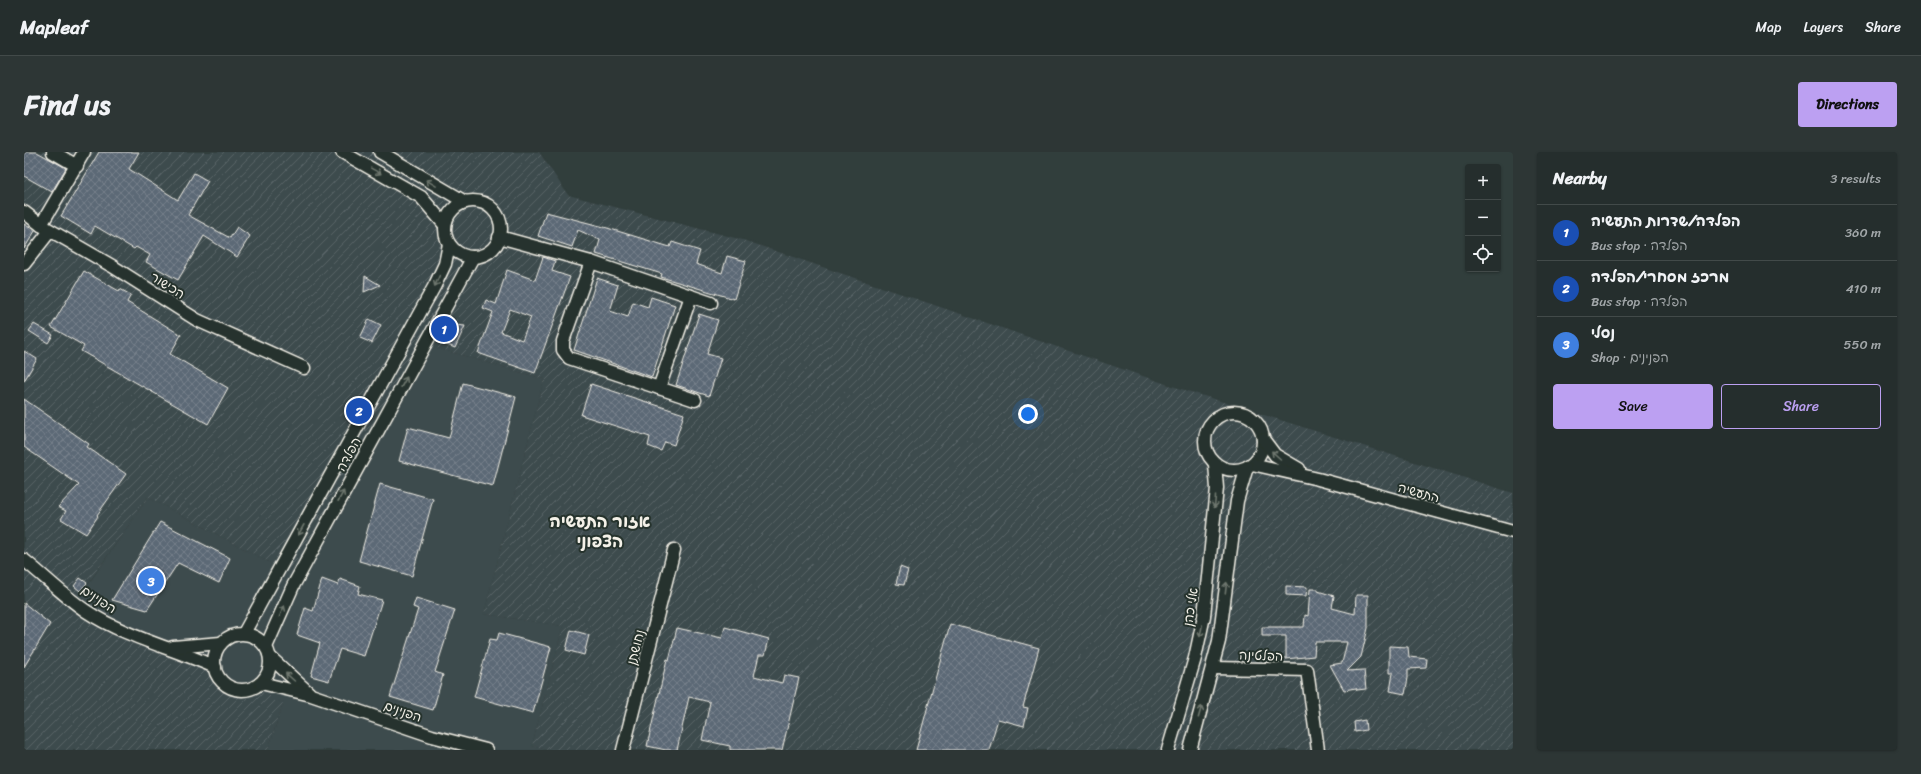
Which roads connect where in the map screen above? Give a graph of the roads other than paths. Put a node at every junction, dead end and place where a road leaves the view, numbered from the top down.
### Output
1 (53, 152) edge
2 (84, 152) edge
3 (342, 152) edge
4 (380, 152) edge
5 (77, 166) junction
6 (465, 202) junction
7 (24, 212) edge
8 (445, 225) junction
9 (46, 228) junction
10 (499, 237) junction
11 (449, 244) junction
12 (473, 257) junction
13 (591, 262) junction
14 (24, 264) edge
15 (691, 296) junction
16 (711, 303) dead end
17 (304, 368) dead end
18 (659, 388) junction
19 (695, 400) dead end
20 (1263, 439) junction
21 (1215, 464) junction
22 (1249, 466) junction
23 (1318, 479) junction
24 (1513, 532) edge
25 (674, 550) dead end
26 (24, 560) edge
27 (244, 634) junction
28 (221, 643) junction
29 (167, 647) junction
30 (268, 652) junction
31 (215, 667) junction
32 (1213, 668) junction
33 (261, 683) junction
34 (311, 695) junction
35 (486, 750) edge
36 (623, 750) edge
37 (1168, 750) edge
38 (1190, 750) edge
39 (1318, 750) edge

1 - 5 street
2 - 5 street
3 -> 8 street
6 -> 4 street
5 - 9 street
6 - 8 street
6 - 10 street
7 - 9 street, הכישור
8 - 11 street
9 - 14 street
9 - 17 street, הכישור
10 - 12 street
10 - 13 street
11 - 12 street
11 -> 27 street, הפלדה
30 -> 12 street, הפלדה
13 - 15 street
13 - 18 street
15 - 16 street
15 - 18 street
18 - 19 street
20 - 21 street
20 - 22 street
23 -> 20 street, התעשיה
21 - 22 street
21 -> 37 street, אלי כהן
22 - 23 street, התעשיה
32 -> 22 street
23 - 24 street, התעשיה
25 - 36 street, נחושתן
26 - 29 street, הפנינים
27 - 28 street
27 - 30 street
28 - 29 street, הפנינים
28 - 31 street
29 - 31 street, הפנינים
30 - 33 street
34 -> 30 street, הפנינים
31 - 33 street
38 -> 32 street
32 - 39 street, הפלטינה
33 - 34 street, הפנינים
34 - 35 street, הפנינים

